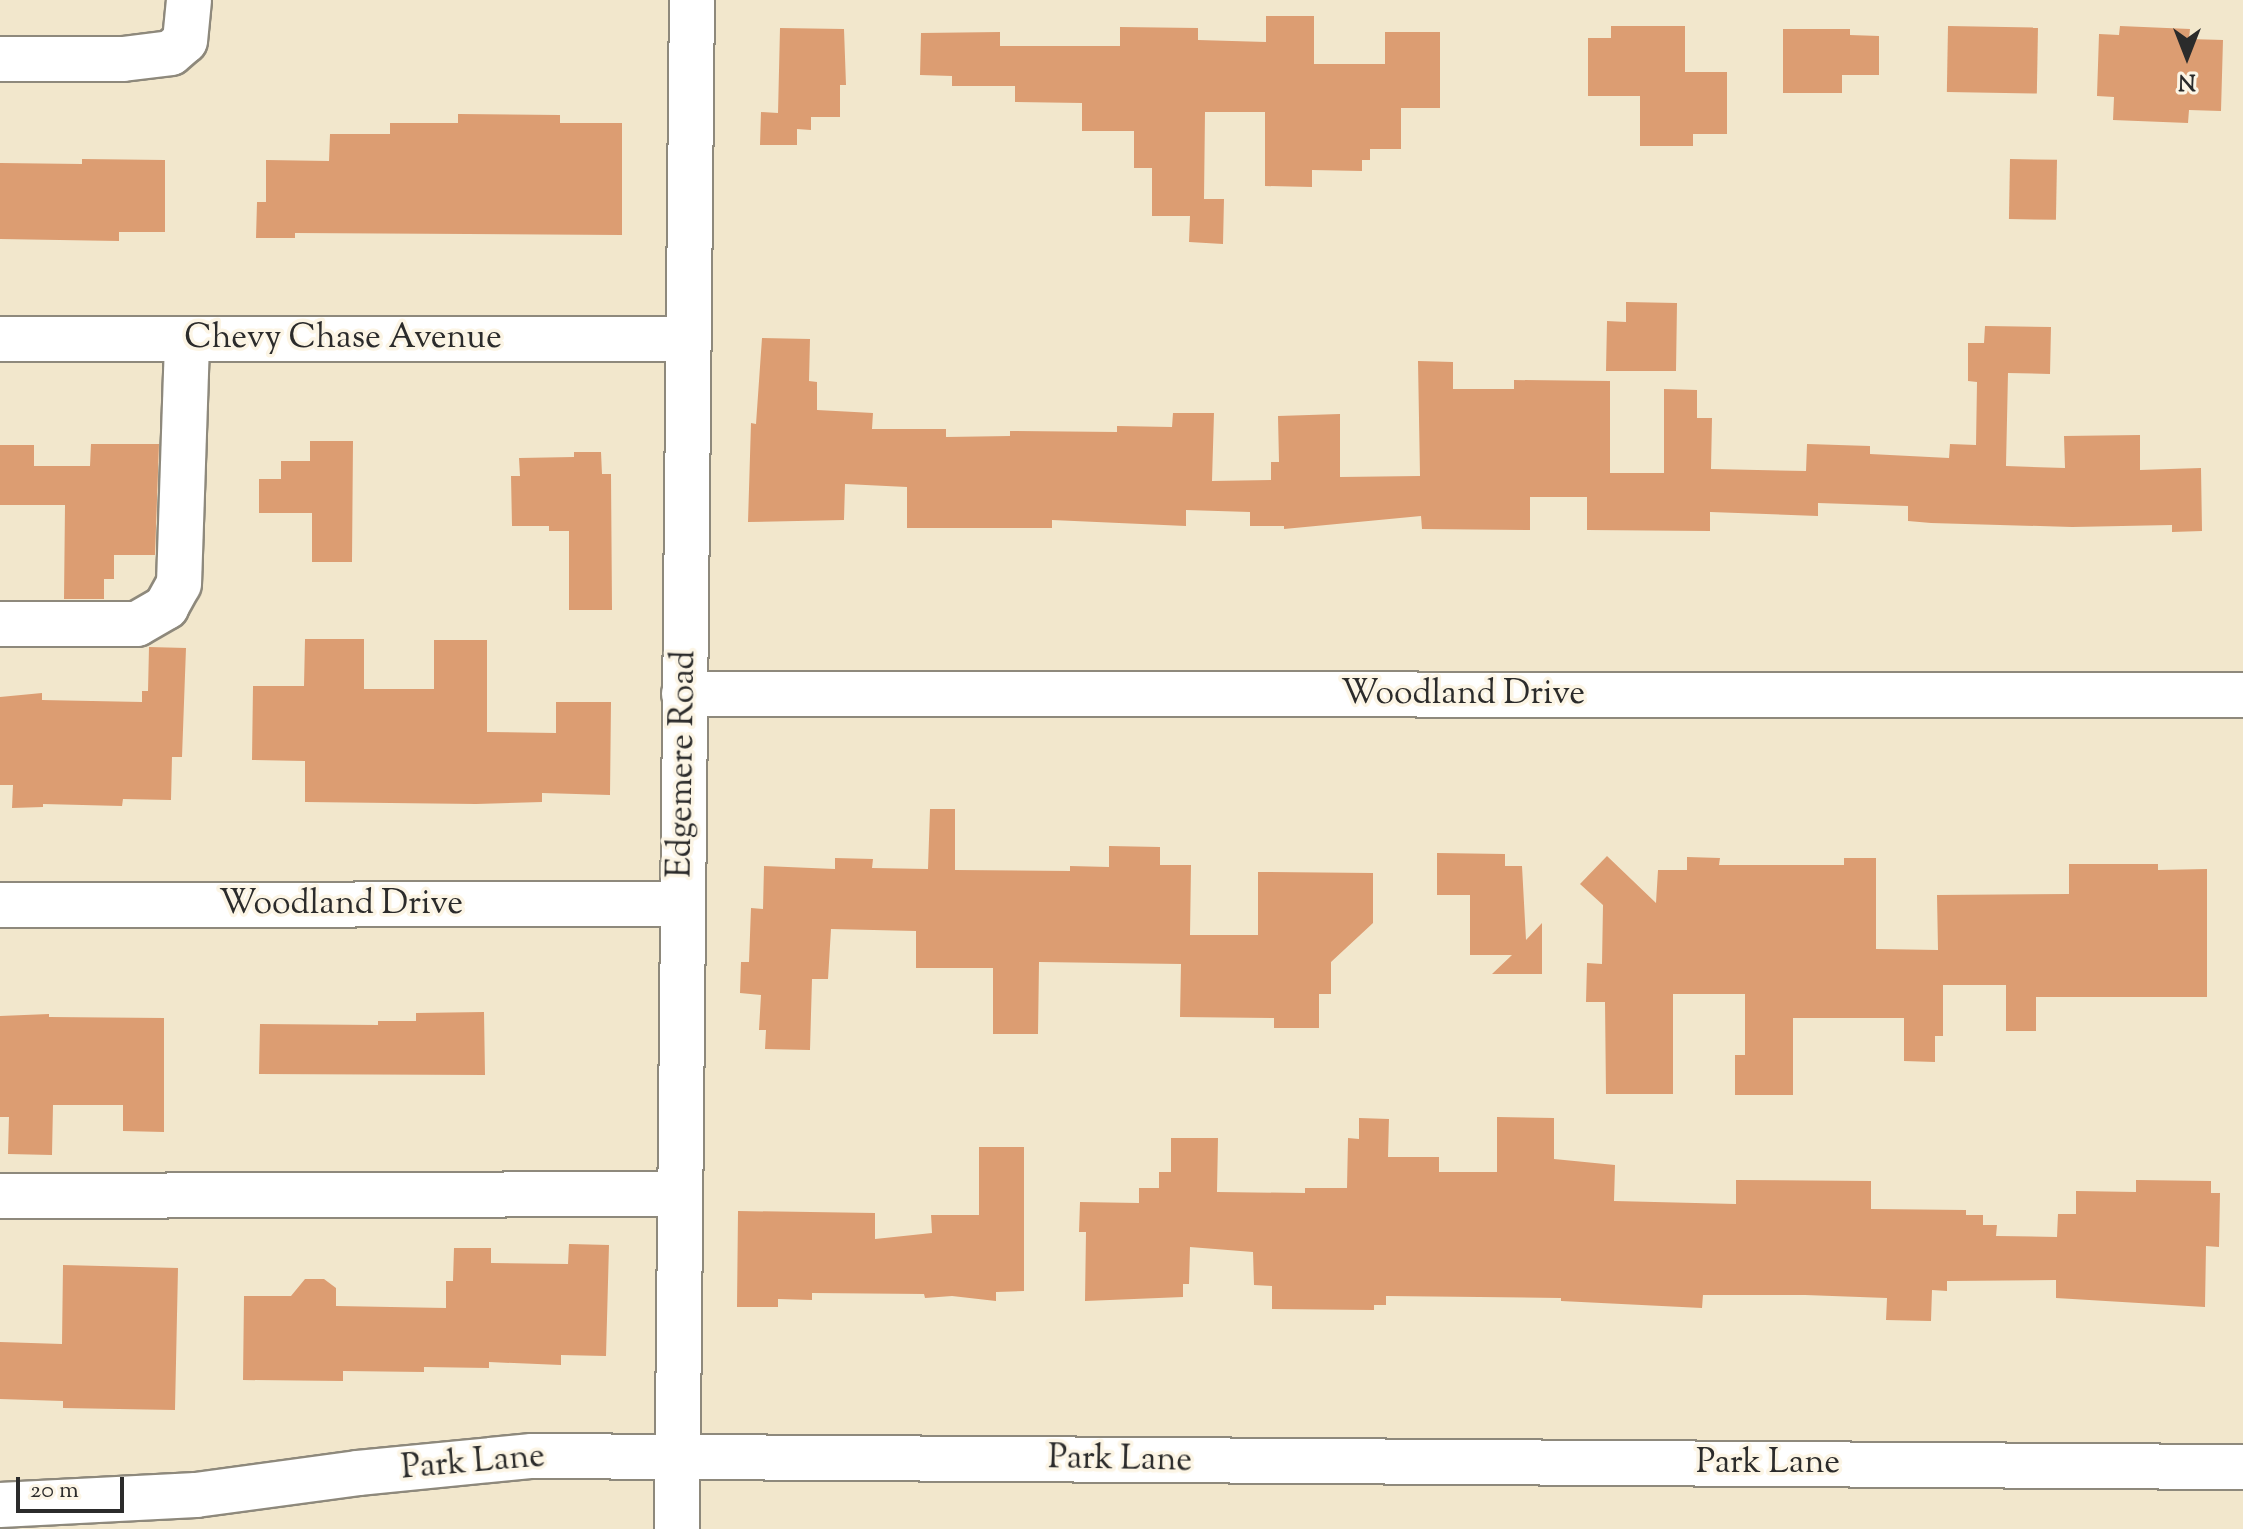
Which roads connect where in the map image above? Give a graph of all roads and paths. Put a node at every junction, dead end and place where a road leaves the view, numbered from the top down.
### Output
1 (189, 0) edge
2 (692, 0) edge
3 (0, 59) edge
4 (0, 339) edge
5 (187, 339) junction
6 (686, 339) junction
7 (0, 624) edge
8 (684, 694) junction
9 (2243, 695) edge
10 (682, 904) junction
11 (0, 905) edge
12 (679, 1194) junction
13 (0, 1196) edge
14 (677, 1455) junction
15 (2243, 1467) edge
16 (0, 1505) edge
17 (677, 1529) edge

1 - 3 street
2 - 6 street, Edgemere Road
4 - 5 street, Chevy Chase Avenue
5 - 6 street, Chevy Chase Avenue
5 - 7 street
6 - 8 street, Edgemere Road
8 - 9 street, Woodland Drive
8 - 10 street, Edgemere Road
10 - 11 street, Woodland Drive
10 - 12 street, Edgemere Road
12 - 13 street
12 - 14 street, Edgemere Road
14 - 15 street, Park Lane
14 - 16 street, Park Lane
14 - 17 street, Edgemere Road

